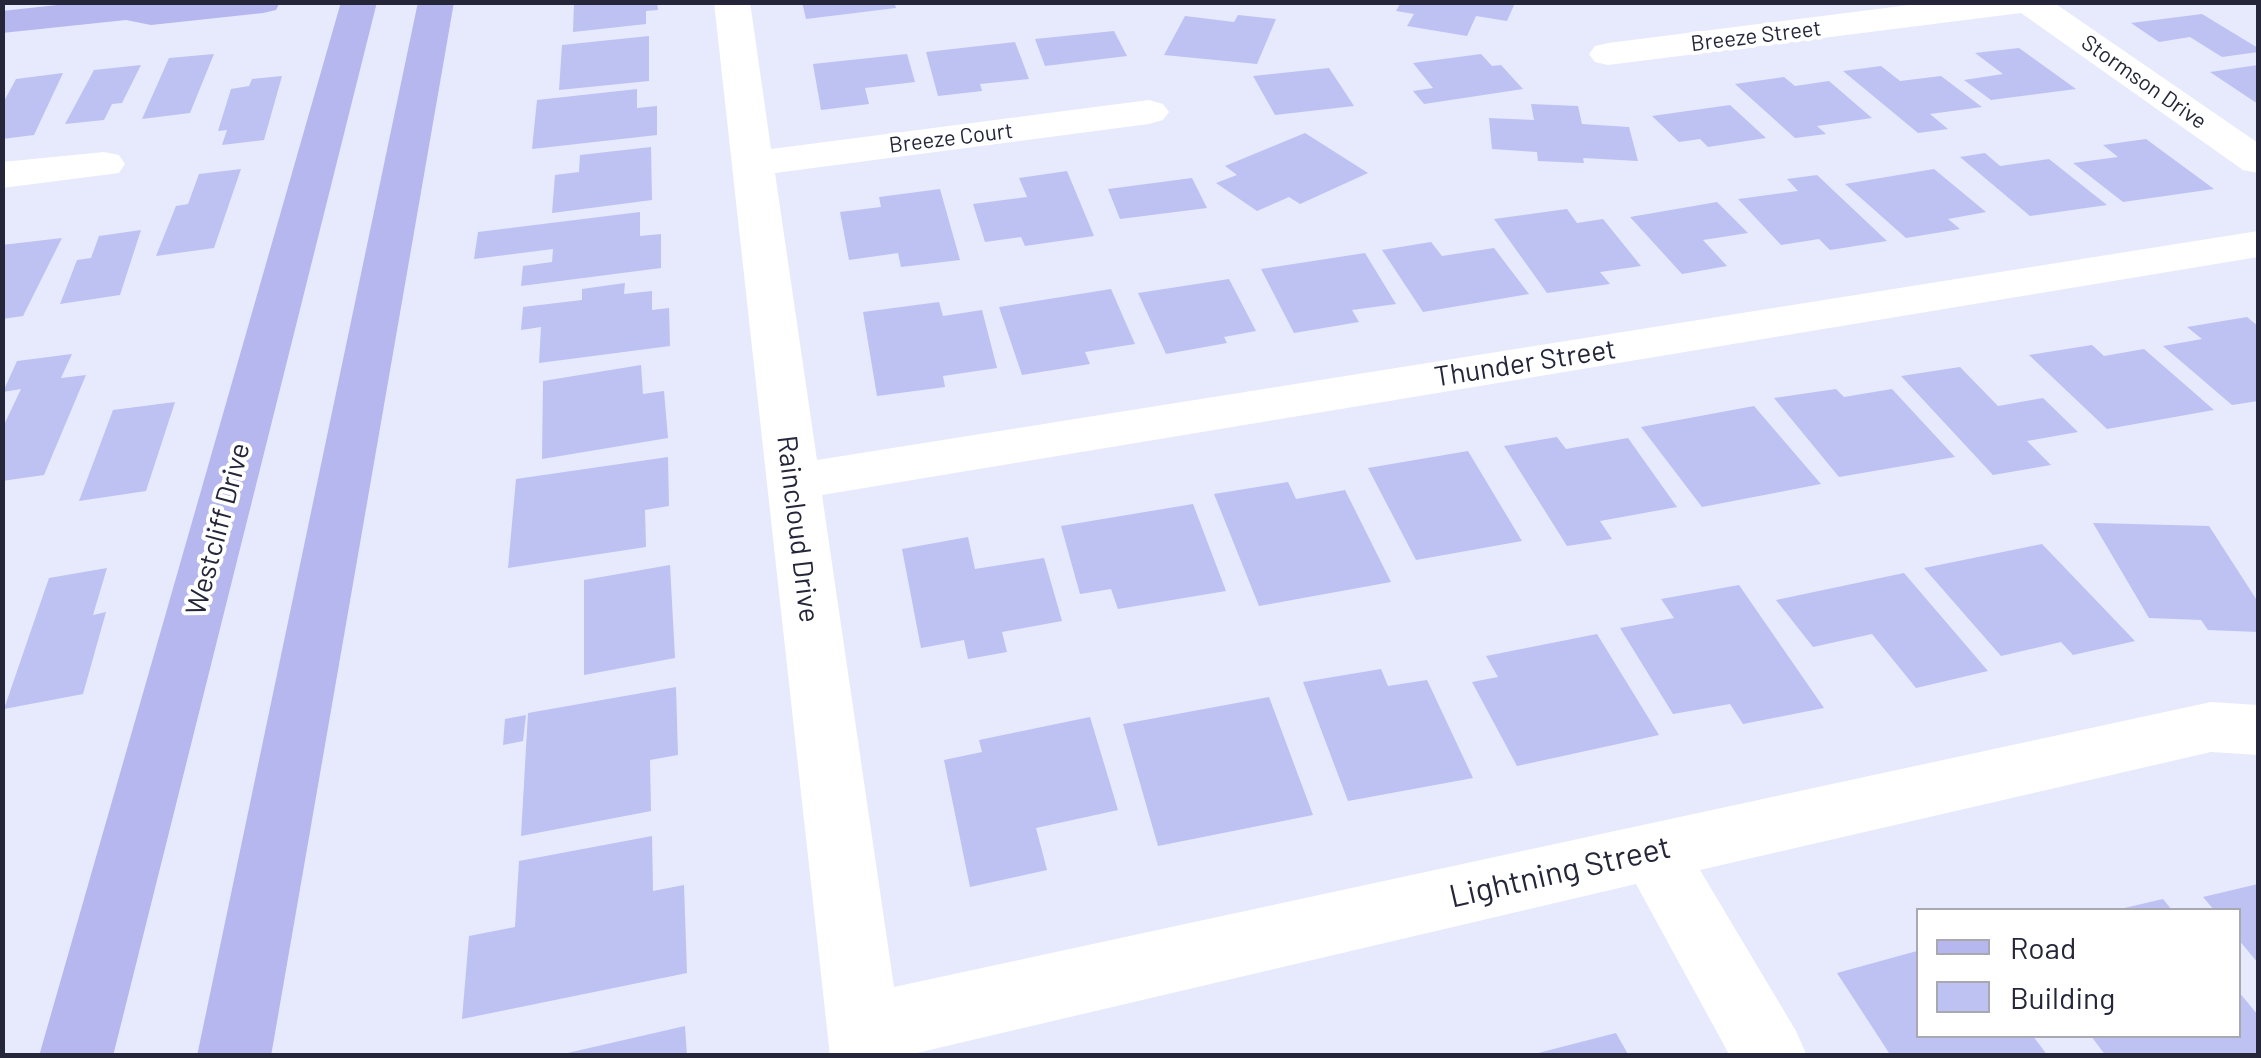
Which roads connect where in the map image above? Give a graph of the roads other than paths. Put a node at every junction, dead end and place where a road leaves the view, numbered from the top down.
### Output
1 (263, 2) edge
2 (359, 2) edge
3 (436, 2) edge
4 (732, 2) edge
5 (2026, 2) edge
6 (132, 6) edge
7 (48, 10) edge
8 (2, 22) edge
9 (1608, 54) dead end
10 (1149, 112) dead end
11 (2258, 162) edge
12 (104, 164) dead end
13 (752, 164) junction
14 (2, 175) edge
15 (2258, 244) edge
16 (792, 482) junction
17 (2258, 730) edge
18 (1654, 852) junction
19 (865, 1042) edge
20 (76, 1056) edge
21 (234, 1056) edge
22 (1770, 1056) edge

1 - 6 main road
2 - 20 main road, Westcliff Drive
3 - 21 main road
4 - 13 street, Raincloud Drive
5 - 9 street, Breeze Street
5 - 11 street, Stormson Drive
6 - 7 main road
7 - 8 main road
10 - 13 street, Breeze Court
12 - 14 street
13 - 16 street, Raincloud Drive
15 - 16 street, Thunder Street
16 - 19 street, Raincloud Drive
17 - 18 street, Lightning Street
18 - 19 street, Lightning Street
18 - 22 street

